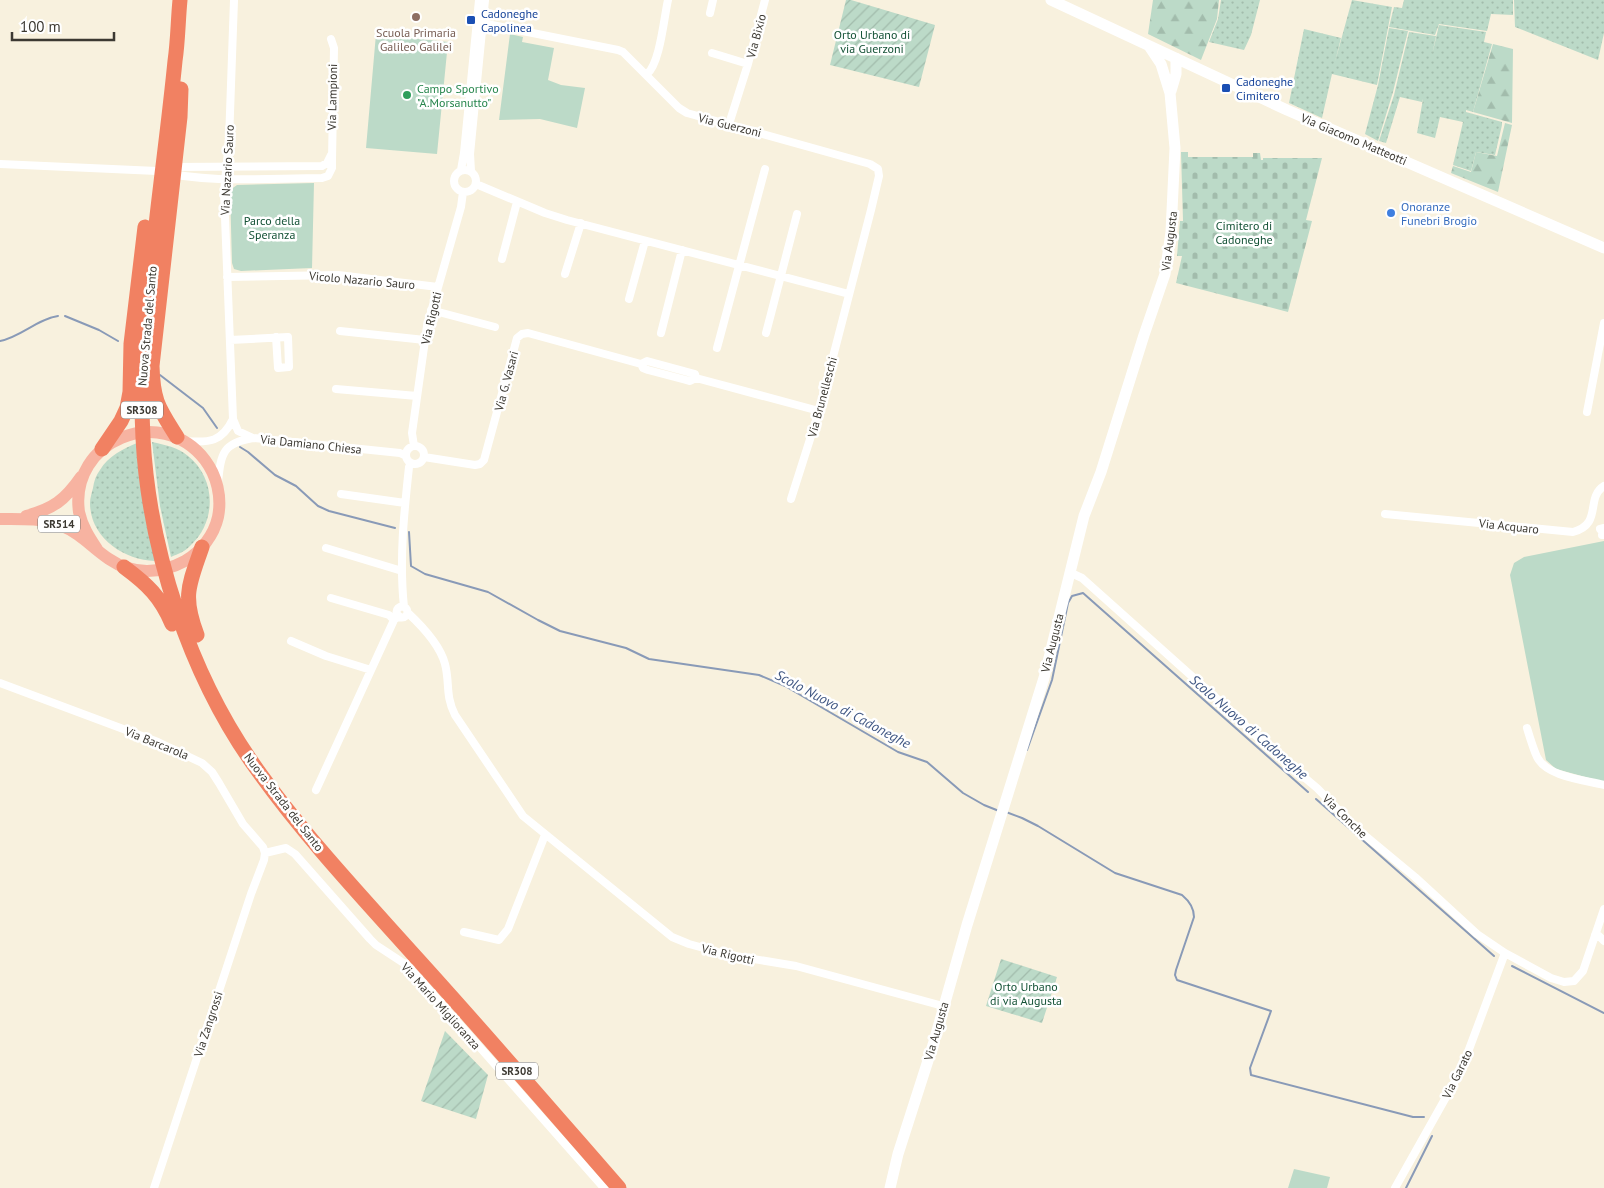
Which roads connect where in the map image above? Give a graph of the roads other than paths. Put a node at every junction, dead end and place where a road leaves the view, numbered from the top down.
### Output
1 (234, 0) edge
2 (479, 0) edge
3 (485, 0) edge
4 (668, 0) edge
5 (713, 0) edge
6 (765, 0) edge
7 (1051, 0) edge
8 (183, 6) edge
9 (710, 13) dead end
10 (480, 22) junction
11 (331, 39) dead end
12 (1148, 46) junction
13 (712, 53) dead end
14 (1176, 58) junction
15 (748, 64) junction
16 (1191, 66) junction
17 (1170, 73) junction
18 (647, 74) junction
19 (729, 124) junction
20 (331, 155) junction
21 (0, 164) edge
22 (227, 166) junction
23 (765, 169) dead end
24 (461, 170) junction
25 (157, 171) junction
26 (471, 171) junction
27 (225, 178) junction
28 (476, 184) junction
29 (463, 192) junction
30 (517, 202) junction
31 (797, 214) dead end
32 (581, 223) junction
33 (645, 241) junction
34 (1604, 248) edge
35 (682, 250) junction
36 (502, 259) dead end
37 (738, 264) junction
38 (565, 274) dead end
39 (227, 277) junction
40 (781, 277) junction
41 (438, 287) junction
42 (849, 294) junction
43 (629, 299) dead end
44 (432, 310) junction
45 (1604, 323) edge
46 (496, 327) dead end
47 (340, 331) dead end
48 (766, 332) dead end
49 (661, 333) dead end
50 (276, 338) dead end
51 (230, 340) junction
52 (425, 340) junction
53 (717, 348) dead end
54 (336, 389) dead end
55 (417, 396) junction
56 (819, 411) junction
57 (1587, 412) dead end
58 (233, 419) junction
59 (253, 438) junction
60 (181, 439) junction
61 (414, 446) junction
62 (102, 449) junction
63 (424, 457) junction
64 (409, 460) junction
65 (85, 471) junction
66 (218, 486) junction
67 (1604, 486) edge
68 (341, 494) dead end
69 (792, 499) dead end
70 (405, 503) junction
71 (1385, 514) dead end
72 (0, 519) edge
73 (14, 519) junction
74 (202, 547) junction
75 (326, 548) dead end
76 (97, 549) junction
77 (124, 567) junction
78 (402, 571) junction
79 (1070, 572) junction
80 (331, 598) dead end
81 (406, 610) junction
82 (397, 618) junction
83 (291, 640) dead end
84 (372, 670) junction
85 (0, 683) edge
86 (1527, 728) dead end
87 (1604, 785) edge
88 (316, 790) dead end
89 (545, 835) junction
90 (264, 857) junction
91 (1604, 909) edge
92 (464, 932) dead end
93 (1595, 935) junction
94 (1604, 941) edge
95 (1506, 953) junction
96 (414, 955) junction
97 (943, 1006) junction
98 (154, 1188) edge
99 (604, 1188) edge
100 (619, 1188) edge
101 (890, 1188) edge
102 (1396, 1188) edge

1 - 22 street, Via Nazario Sauro
2 - 10 street, Via Rigotti
3 - 10 street, Via Rigotti
4 - 18 street
5 - 9 street
6 - 15 street, Via Bixio
7 - 12 street, Via Giacomo Matteotti
8 - 60 highway
8 - 62 highway
8 - 96 highway, Nuova Strada del Santo / SR308
10 - 18 street, Via Guerzoni
10 - 24 street, Via Rigotti
10 - 26 street, Via Rigotti
11 - 20 street, Via Lampioni
12 - 14 street, Via Giacomo Matteotti
12 - 17 street
13 - 15 street, Via Bixio
14 - 16 street, Via Giacomo Matteotti
14 - 17 street, Via Augusta
15 - 19 street
16 - 17 street
16 - 34 street, Via Giacomo Matteotti
17 - 79 street, Via Augusta
18 - 19 street, Via Guerzoni
19 - 42 street, Via Guerzoni
20 - 22 street
20 - 27 street, Via Lampioni
21 - 25 street
22 - 25 street
22 - 27 street, Via Nazario Sauro
23 - 37 street
24 - 26 street
24 - 29 street, Via Rigotti
25 - 27 street, Via Lampioni
26 - 28 street, Via Rigotti
27 - 39 street, Via Nazario Sauro
28 - 29 street
28 - 30 street
29 - 41 street, Via Rigotti
30 - 32 street
30 - 36 street
31 - 40 street
32 - 33 street
32 - 38 street
33 - 35 street
33 - 43 street
35 - 37 street
35 - 49 street
37 - 40 street
37 - 53 street
39 - 41 street, Vicolo Nazario Sauro
39 - 51 street, Via Nazario Sauro
40 - 42 street
40 - 48 street
41 - 44 street, Via Rigotti
42 - 56 street, Via Brunelleschi
44 - 46 street
44 - 52 street, Via Rigotti
45 - 57 street
47 - 52 street
50 - 51 street
51 - 58 street, Via Nazario Sauro
52 - 55 street, Via Rigotti
54 - 55 street
55 - 61 street, Via Rigotti
56 - 63 street, Via G. Vasari
56 - 69 street, Via Brunelleschi
58 - 59 street
58 - 60 street
59 - 64 street, Via Damiano Chiesa
59 - 66 street, Via Damiano Chiesa
60 - 62 main road
60 - 66 main road
61 - 63 street
61 - 64 street
62 - 65 main road
63 - 64 street
64 - 70 street
65 - 73 main road, SR514
65 - 76 main road
66 - 74 main road
67 - 71 street, Via Acquaro
68 - 70 street
70 - 78 street
72 - 73 main road, SR514
73 - 76 main road, SR514
74 - 77 main road
74 - 96 highway
75 - 78 street
76 - 77 main road
77 - 96 highway
78 - 81 street
79 - 95 street, Via Conche
79 - 97 street, Via Augusta
80 - 82 street
81 - 82 street
81 - 89 street, Via Rigotti
82 - 84 street
83 - 84 street
84 - 88 street
85 - 90 street, Via Barcarola
86 - 87 street
89 - 92 street
89 - 97 street, Via Rigotti
90 - 98 street, Via Zangrossi
90 - 99 street, Via Mario Miglioranza
91 - 93 street, Via Conche
93 - 94 street
93 - 95 street, Via Conche
95 - 102 street, Via Garato
96 - 100 highway, Nuova Strada del Santo / SR308
97 - 101 street, Via Augusta

